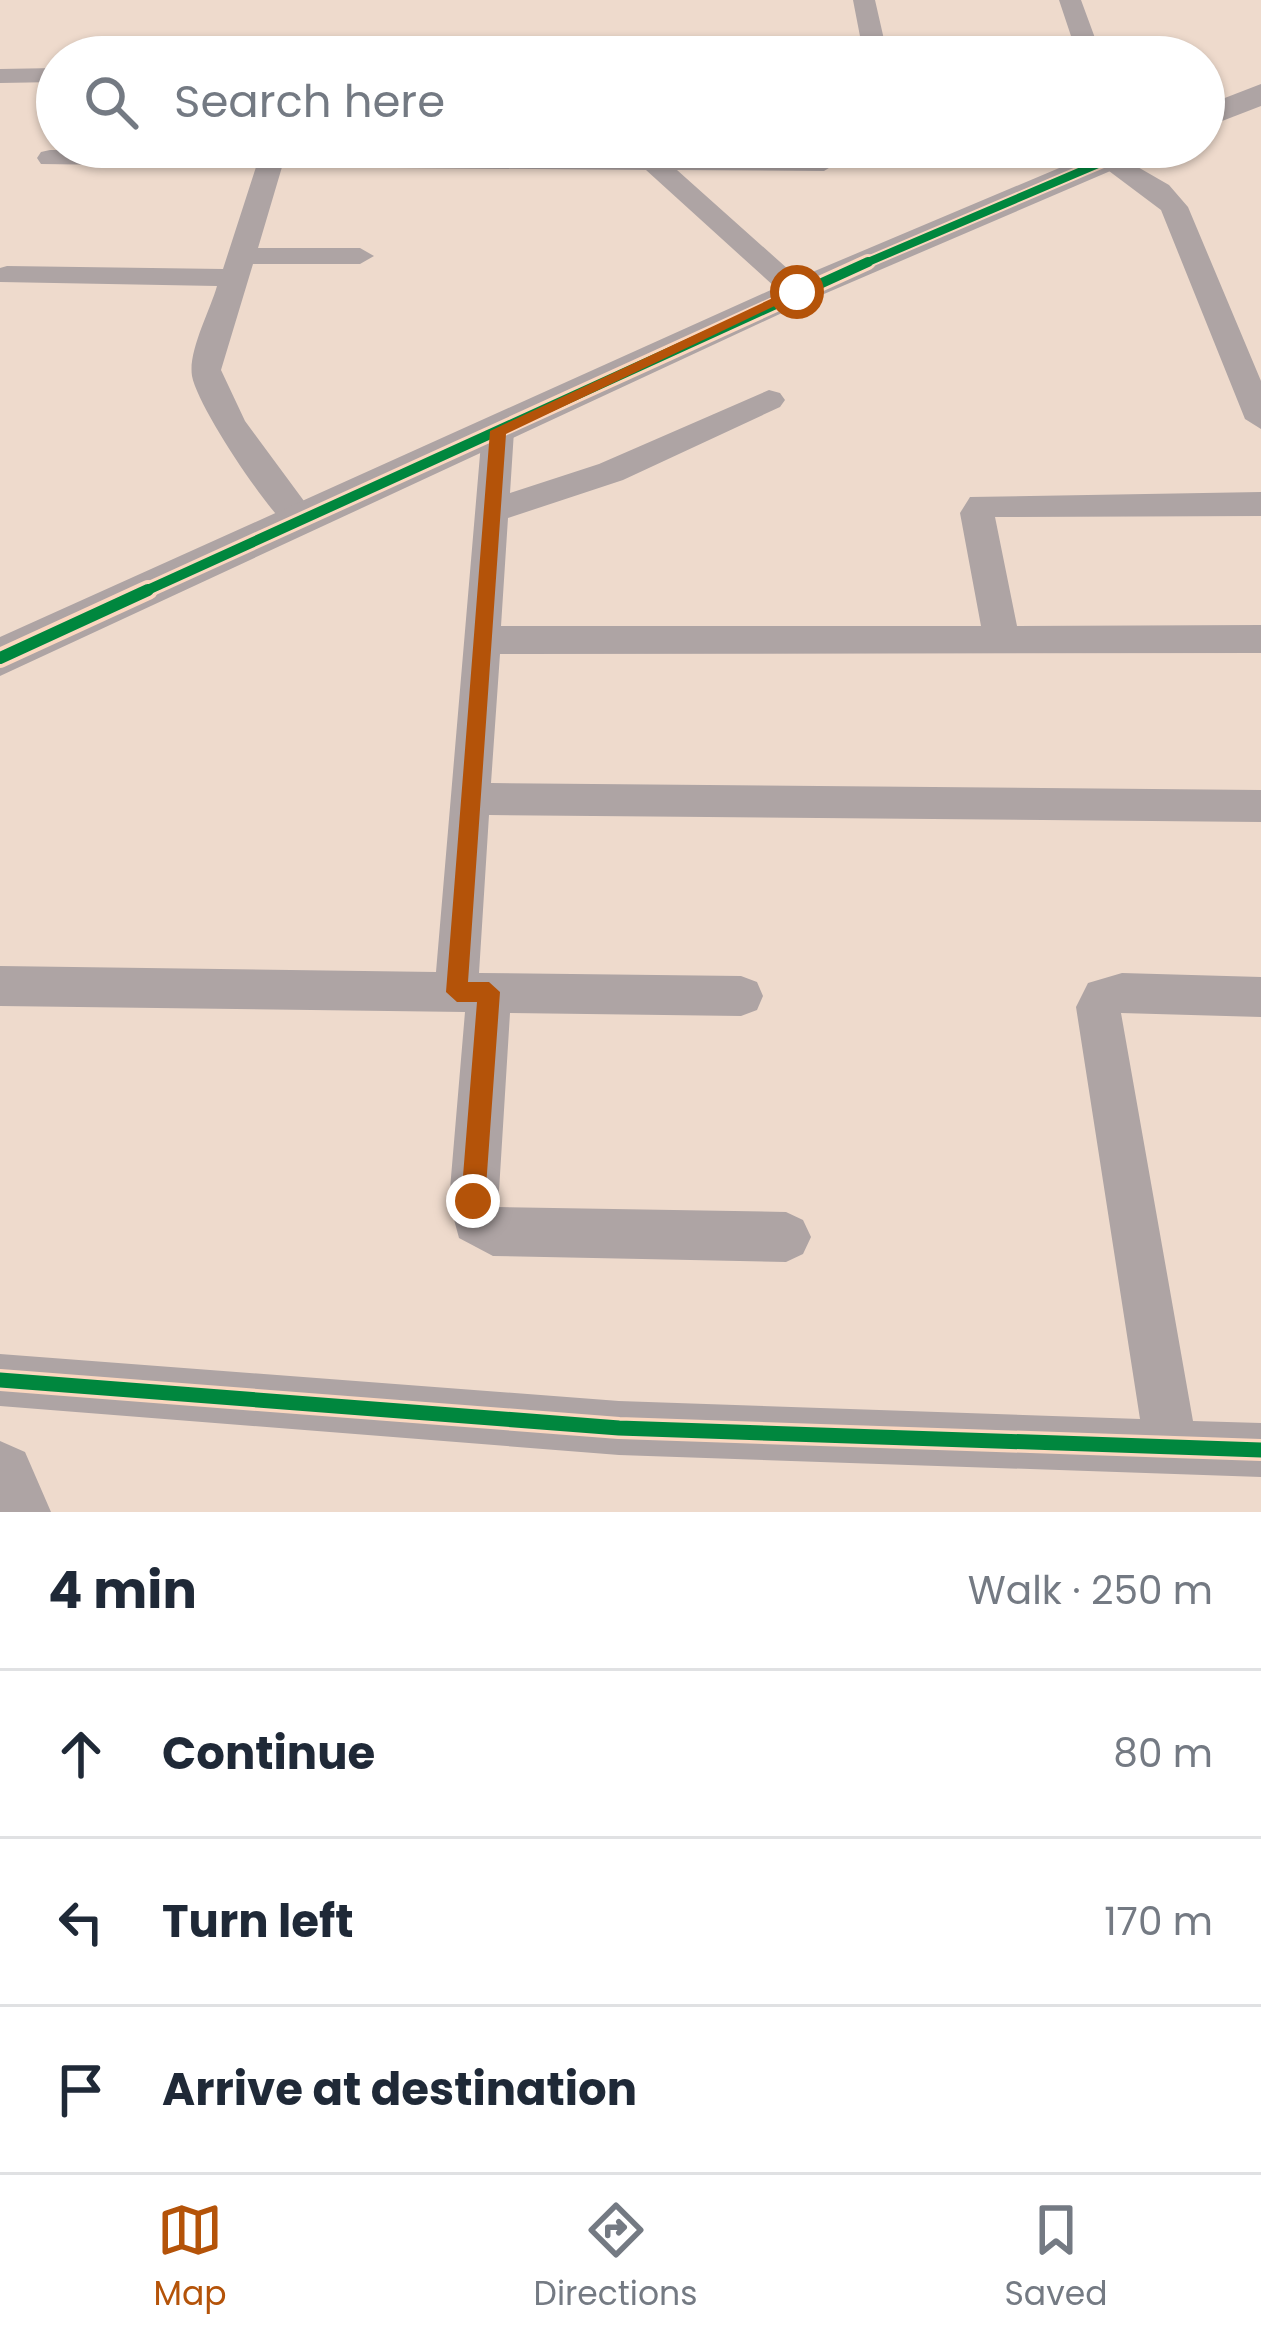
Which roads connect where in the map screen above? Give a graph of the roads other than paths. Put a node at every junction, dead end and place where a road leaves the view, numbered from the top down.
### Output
1 (864, 0) edge
2 (1070, 0) edge
3 (872, 36) edge
4 (1083, 36) edge
5 (0, 76) edge
6 (36, 76) edge
7 (1261, 94) edge
8 (1225, 109) edge
9 (268, 168) edge
10 (660, 168) edge
11 (1089, 168) edge
12 (1138, 168) edge
13 (360, 256) dead end
14 (236, 267) junction
15 (7, 275) dead end
16 (797, 292) junction
17 (769, 400) dead end
18 (1261, 419) edge
19 (498, 431) junction
20 (1261, 504) edge
21 (493, 511) junction
22 (301, 520) junction
23 (1001, 639) junction
24 (1261, 639) edge
25 (484, 640) junction
26 (0, 658) edge
27 (473, 799) junction
28 (1261, 806) edge
29 (0, 986) edge
30 (473, 992) junction
31 (741, 996) dead end
32 (1261, 997) edge
33 (786, 1237) dead end
34 (0, 1380) edge
35 (1171, 1448) junction
36 (1261, 1450) edge
37 (0, 1477) edge
38 (14, 1512) edge

1 - 3 street
2 - 4 street
5 - 6 street
7 - 8 street
9 - 14 street
10 - 16 street
11 - 16 street
12 - 18 street
13 - 14 street
14 - 15 street
14 - 22 street
16 - 19 street
17 - 21 street
19 - 21 street
19 - 22 street
20 - 23 street
21 - 25 street
22 - 26 street
23 - 24 street
23 - 25 street
25 - 27 street
27 - 28 street
27 - 30 street
29 - 30 street
30 - 31 street
30 - 33 street
32 - 35 street
34 - 35 street
35 - 36 street
37 - 38 street

